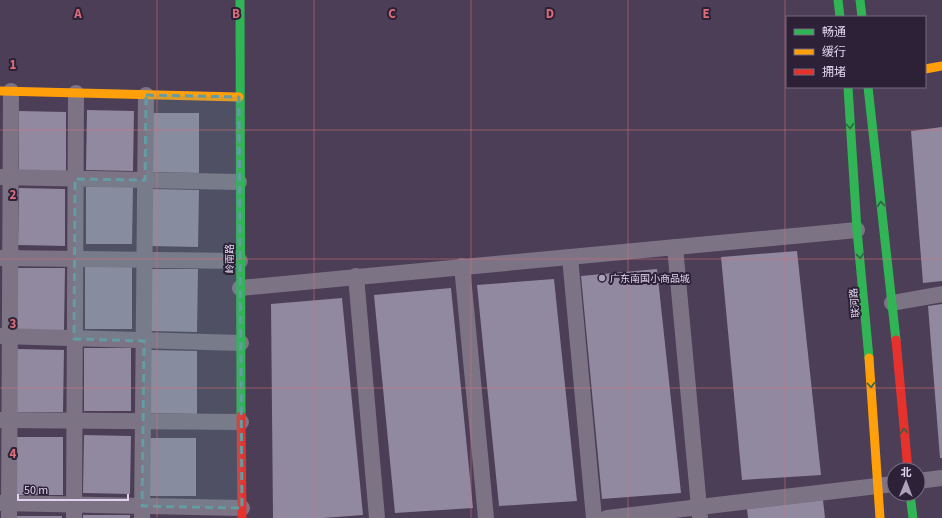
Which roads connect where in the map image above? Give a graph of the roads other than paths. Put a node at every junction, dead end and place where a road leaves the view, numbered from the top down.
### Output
1 (240, 0) edge
2 (838, 0) edge
3 (860, 0) edge
4 (840, 16) edge
5 (862, 16) edge
6 (942, 66) edge
7 (926, 69) edge
8 (848, 88) edge
9 (868, 88) edge
10 (6, 91) edge
11 (76, 93) junction
12 (146, 95) junction
13 (238, 97) junction
14 (5, 178) edge
15 (75, 179) junction
16 (145, 180) junction
17 (239, 182) junction
18 (857, 230) junction
19 (676, 247) junction
20 (570, 256) junction
21 (5, 258) edge
22 (75, 259) junction
23 (144, 259) junction
24 (240, 260) junction
25 (462, 266) junction
26 (356, 276) junction
27 (240, 288) junction
28 (942, 294) edge
29 (892, 303) junction
30 (5, 337) edge
31 (74, 339) junction
32 (144, 340) junction
33 (240, 343) junction
34 (5, 420) edge
35 (74, 420) junction
36 (143, 421) junction
37 (241, 422) junction
38 (907, 462) edge
39 (942, 478) edge
40 (926, 480) edge
41 (886, 485) edge
42 (877, 486) junction
43 (911, 502) edge
44 (6, 508) edge
45 (74, 511) edge
46 (142, 512) edge
47 (242, 513) edge
48 (699, 513) edge
49 (377, 518) edge
50 (486, 518) edge
51 (594, 518) edge
52 (607, 518) edge
53 (880, 518) edge
54 (913, 518) edge

1 - 13 main road, 岭南路
2 - 4 main road
3 - 5 main road
6 - 7 main road
8 -> 18 main road, 联河路
29 -> 9 main road
10 - 11 main road
10 - 14 street
11 - 12 main road
11 - 15 street
12 - 13 main road
12 - 16 street
13 - 17 main road, 岭南路
14 - 15 street
14 - 21 street
15 - 16 street
15 - 22 street
16 - 17 street
16 - 23 street
17 - 24 main road, 岭南路
18 - 19 street
18 -> 42 main road, 联河路
19 - 20 street
19 - 48 street
20 - 25 street
20 - 51 street
21 - 22 street
21 - 30 street
22 - 23 street
22 - 31 street
23 - 24 street
23 - 32 street
24 - 27 main road, 岭南路
25 - 26 street
25 - 50 street
26 - 27 street
26 - 49 street
27 - 33 main road, 岭南路
28 - 29 street
38 -> 29 main road
30 - 31 street
30 - 34 street
31 - 32 street
31 - 35 street
32 - 33 street
32 - 36 street
33 - 37 main road, 岭南路
34 - 35 street
34 - 44 street
35 - 36 street
35 - 45 street
36 - 37 street
36 - 46 street
37 - 47 main road, 岭南路
39 - 40 street
41 - 42 street
42 - 48 street
42 - 53 main road, 联河路
43 - 54 main road
44 - 45 street
45 - 46 street
46 - 47 street
48 - 52 street

